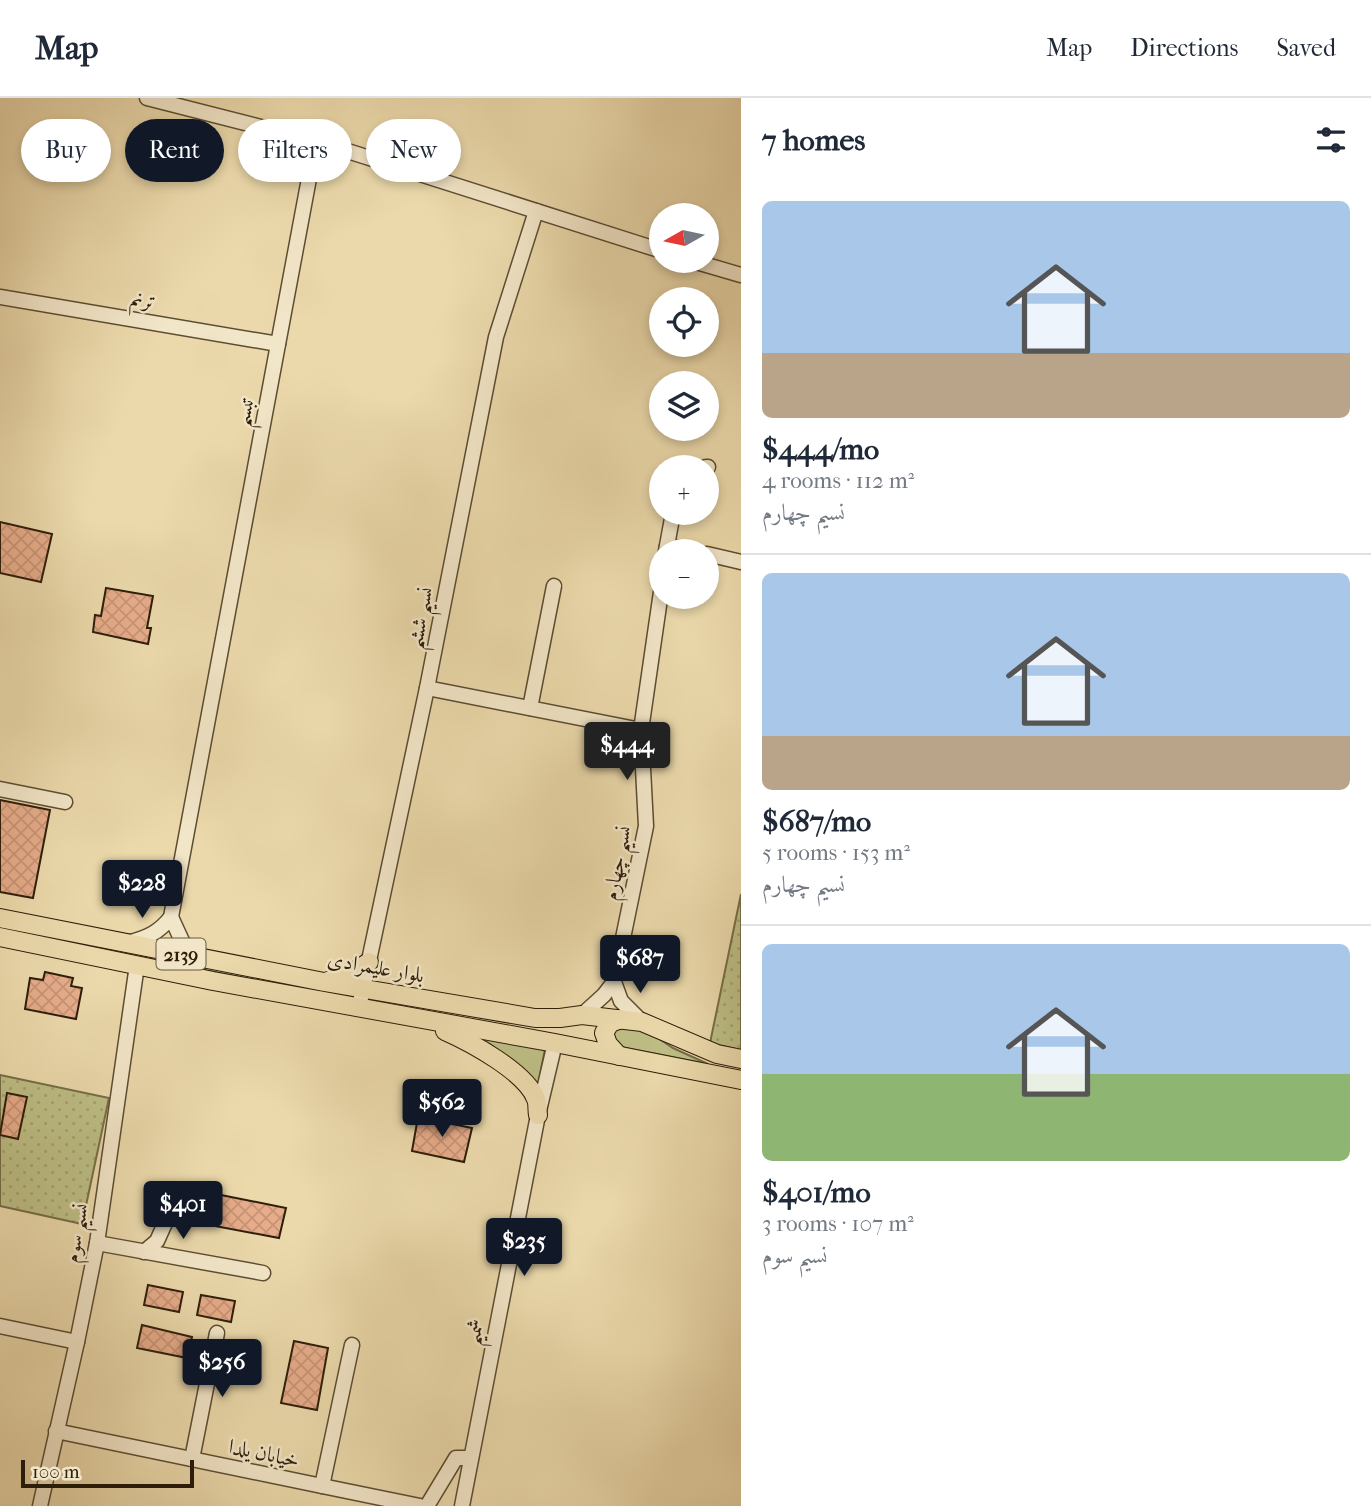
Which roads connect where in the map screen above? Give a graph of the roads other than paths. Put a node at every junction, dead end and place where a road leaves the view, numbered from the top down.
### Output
1 (147, 98) edge
2 (238, 121) edge
3 (352, 152) edge
4 (308, 182) edge
5 (536, 211) junction
6 (649, 246) edge
7 (719, 269) edge
8 (741, 275) edge
9 (0, 297) edge
10 (278, 344) junction
11 (719, 557) edge
12 (741, 562) edge
13 (554, 586) dead end
14 (659, 609) edge
15 (427, 688) junction
16 (530, 708) junction
17 (641, 730) junction
18 (0, 789) edge
19 (65, 802) dead end
20 (171, 917) junction
21 (0, 918) edge
22 (0, 937) edge
23 (126, 943) junction
24 (194, 956) junction
25 (369, 961) junction
26 (137, 965) junction
27 (324, 982) junction
28 (614, 982) junction
29 (363, 988) junction
30 (358, 1008) junction
31 (582, 1016) junction
32 (621, 1019) junction
33 (419, 1020) junction
34 (642, 1022) junction
35 (555, 1043) junction
36 (619, 1056) junction
37 (741, 1059) edge
38 (741, 1080) edge
39 (538, 1115) junction
40 (187, 1200) dead end
41 (97, 1243) junction
42 (144, 1252) junction
43 (263, 1273) dead end
44 (0, 1326) edge
45 (217, 1333) dead end
46 (77, 1342) junction
47 (352, 1345) dead end
48 (56, 1431) junction
49 (471, 1458) junction
50 (192, 1459) junction
51 (322, 1486) junction
52 (40, 1506) edge
53 (420, 1506) edge
54 (427, 1506) edge
55 (462, 1506) edge

1 - 2 street
3 - 5 street
4 - 10 street, تبسم
5 - 6 street
5 - 15 street, نسیم ششم
7 - 8 street
9 - 10 street, ترنم
10 - 20 street, تبسم
11 - 12 street
13 - 16 street
14 - 17 street, نسیم چهارم
15 - 16 street
15 - 25 street, نسیم ششم
16 - 17 street
17 - 28 street, نسیم چهارم
18 - 19 street
20 - 23 street
20 - 24 street
21 - 23 main road, بلوار علیمرادی / 2139
22 - 26 main road, بلوار علیمرادی / 2139
23 - 24 main road, بلوار علیمرادی / 2139
24 - 27 main road, بلوار علیمرادی / 2139
25 - 27 main road
25 - 29 street, نسیم ششم
26 - 30 main road, بلوار علیمرادی / 2139
26 - 41 street, نسیم سوم
27 - 29 main road, بلوار علیمرادی / 2139
28 - 31 street, نسیم چهارم
28 - 34 street
29 - 30 street, نسیم ششم
29 - 31 main road, بلوار علیمرادی / 2139
30 - 33 main road, بلوار علیمرادی / 2139
31 - 32 main road, بلوار علیمرادی / 2139
32 - 34 main road, بلوار علیمرادی / 2139
32 - 36 main road
33 - 35 main road, بلوار علیمرادی / 2139
33 - 39 main road
34 - 37 main road, بلوار علیمرادی / 2139
35 - 36 main road, بلوار علیمرادی
35 - 39 street, شمیم
36 - 38 main road, بلوار علیمرادی
39 - 49 street, شمیم
40 - 42 street
41 - 42 street
41 - 46 street, نسیم سوم
42 - 43 street
44 - 46 street
45 - 50 street
46 - 48 street, نسیم سوم
47 - 51 street, خیابان یلدا
48 - 50 street, خیابان یلدا
48 - 52 street, نسیم سوم
49 - 54 street
49 - 55 street, شمیم
50 - 51 street, خیابان یلدا
51 - 53 street

